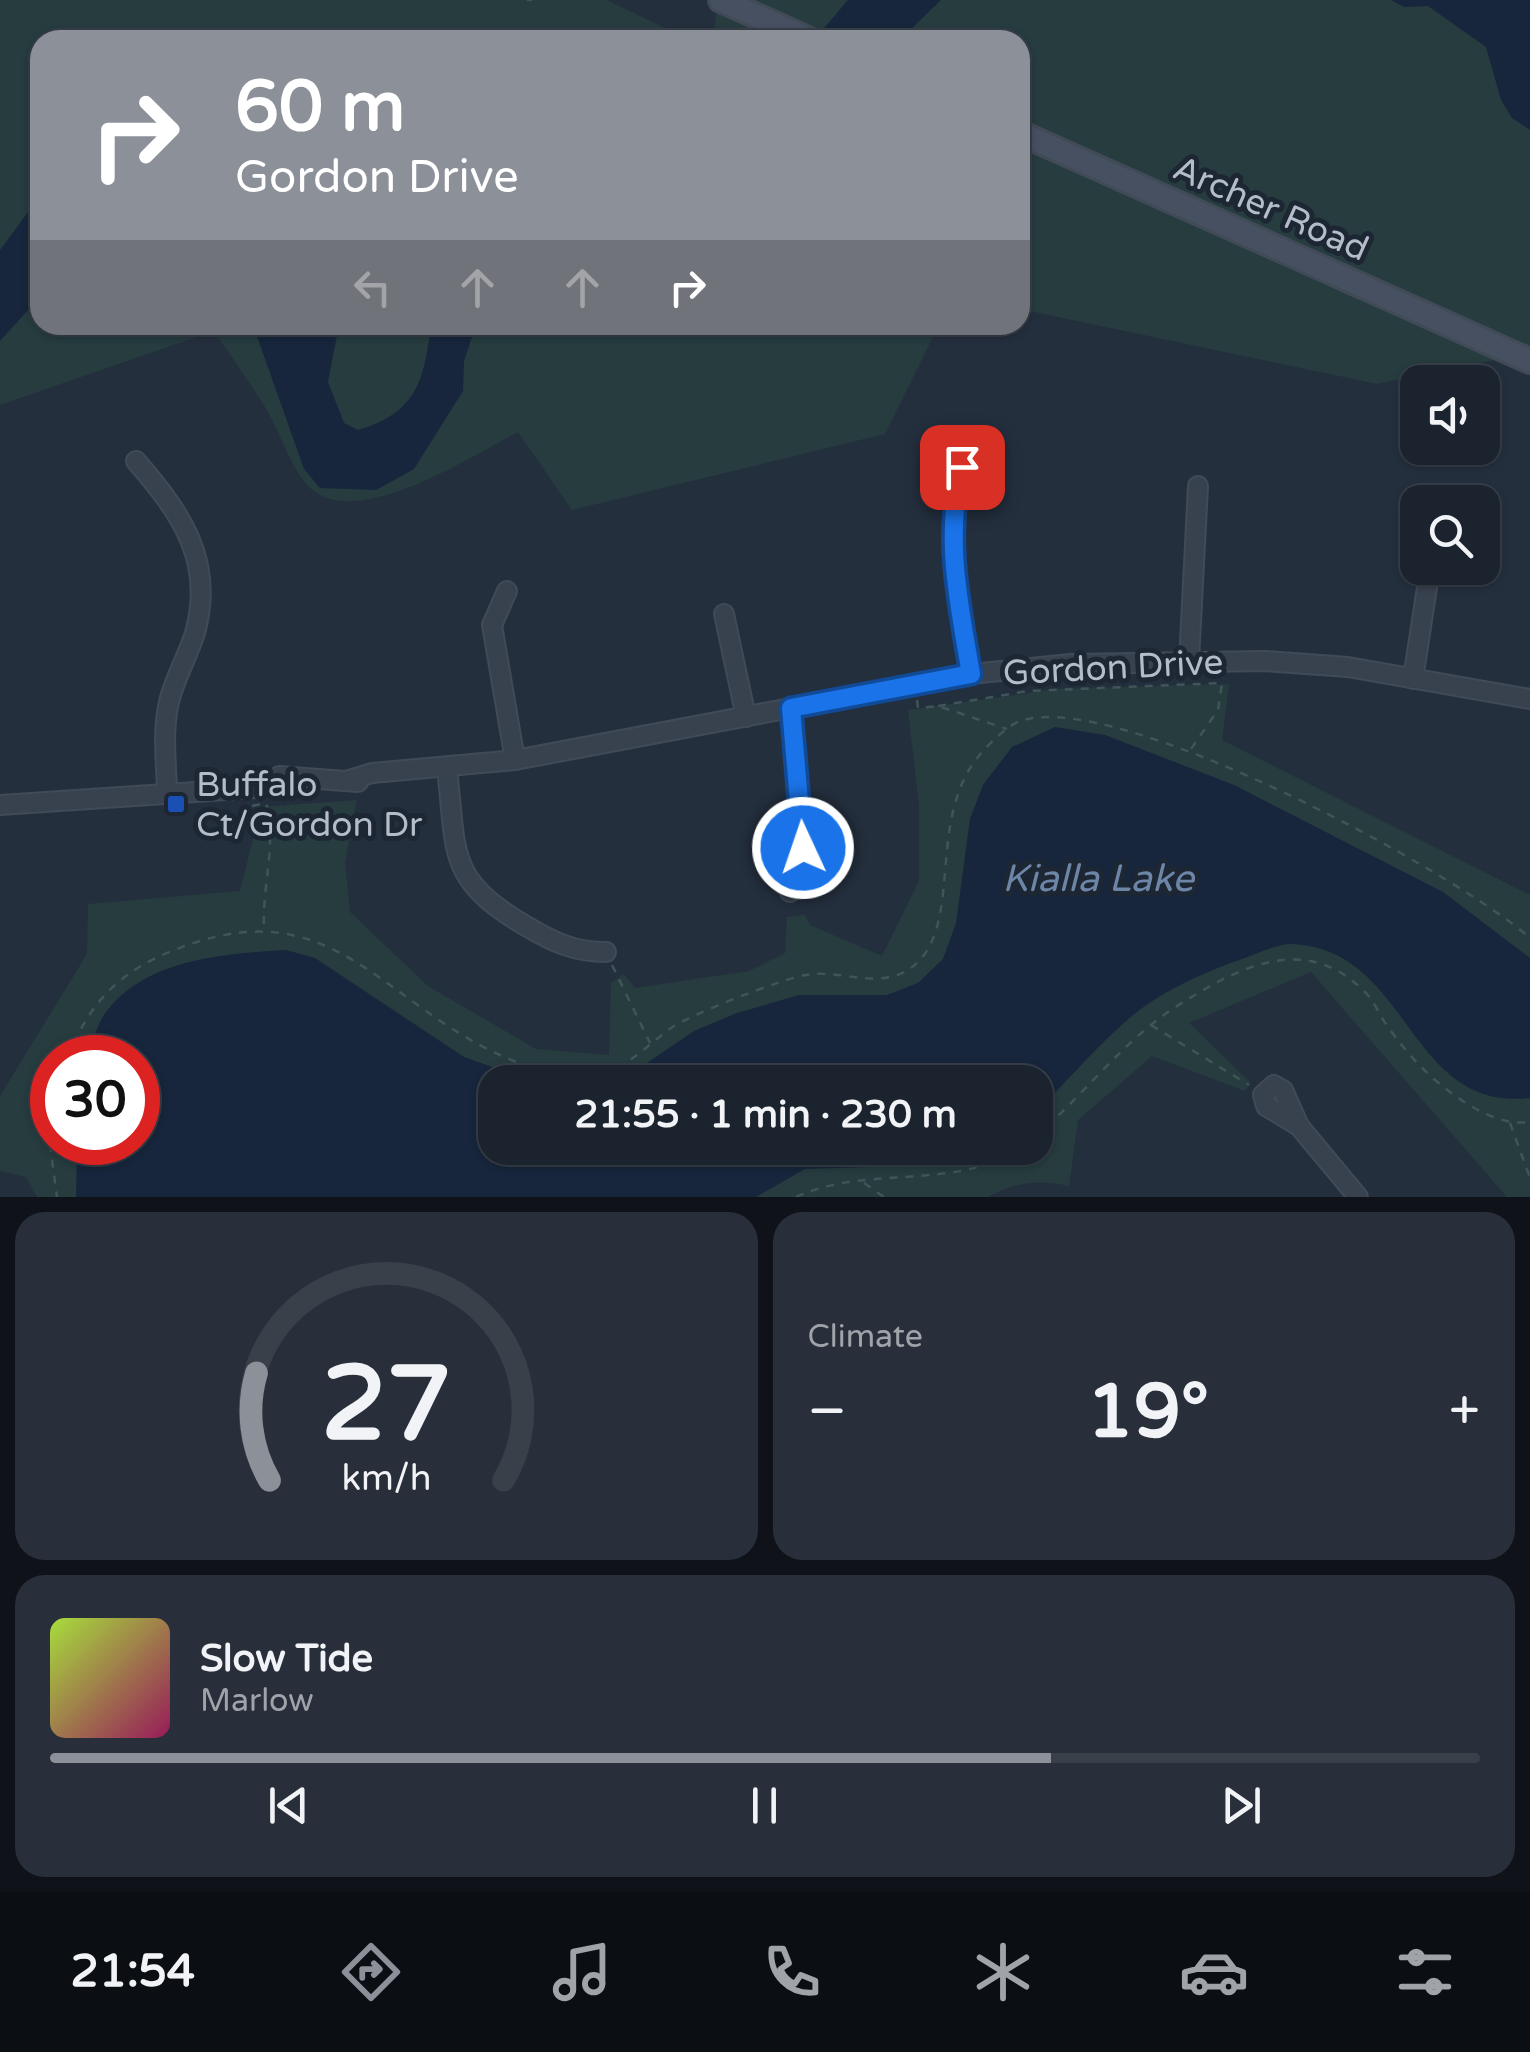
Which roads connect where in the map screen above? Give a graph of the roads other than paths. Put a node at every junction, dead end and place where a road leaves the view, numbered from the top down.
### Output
1 (721, 0) edge
2 (788, 30) edge
3 (1030, 138) edge
4 (1530, 363) edge
5 (979, 443) dead end
6 (136, 461) dead end
7 (1198, 486) dead end
8 (1427, 585) edge
9 (507, 591) dead end
10 (724, 614) dead end
11 (1188, 661) junction
12 (971, 674) junction
13 (1413, 679) junction
14 (1530, 700) edge
15 (791, 708) junction
16 (746, 717) junction
17 (515, 760) junction
18 (447, 770) junction
19 (167, 790) junction
20 (0, 806) edge
21 (790, 892) dead end
22 (606, 952) road end
23 (1264, 1101) road end
24 (1358, 1197) edge

1 - 2 main road
3 - 4 main road, Archer Road
5 - 12 street
6 - 19 street
7 - 11 street
8 - 13 street
9 - 17 street
10 - 16 street
11 - 12 street, Gordon Drive
11 - 13 street, Gordon Drive
12 - 15 street, Gordon Drive
13 - 14 street, Gordon Drive
15 - 16 street, Gordon Drive
15 - 21 street
16 - 17 street, Gordon Drive
17 - 18 street, Gordon Drive
18 - 19 street, Gordon Drive
18 - 22 street
19 - 20 street, Gordon Drive
23 - 24 street

